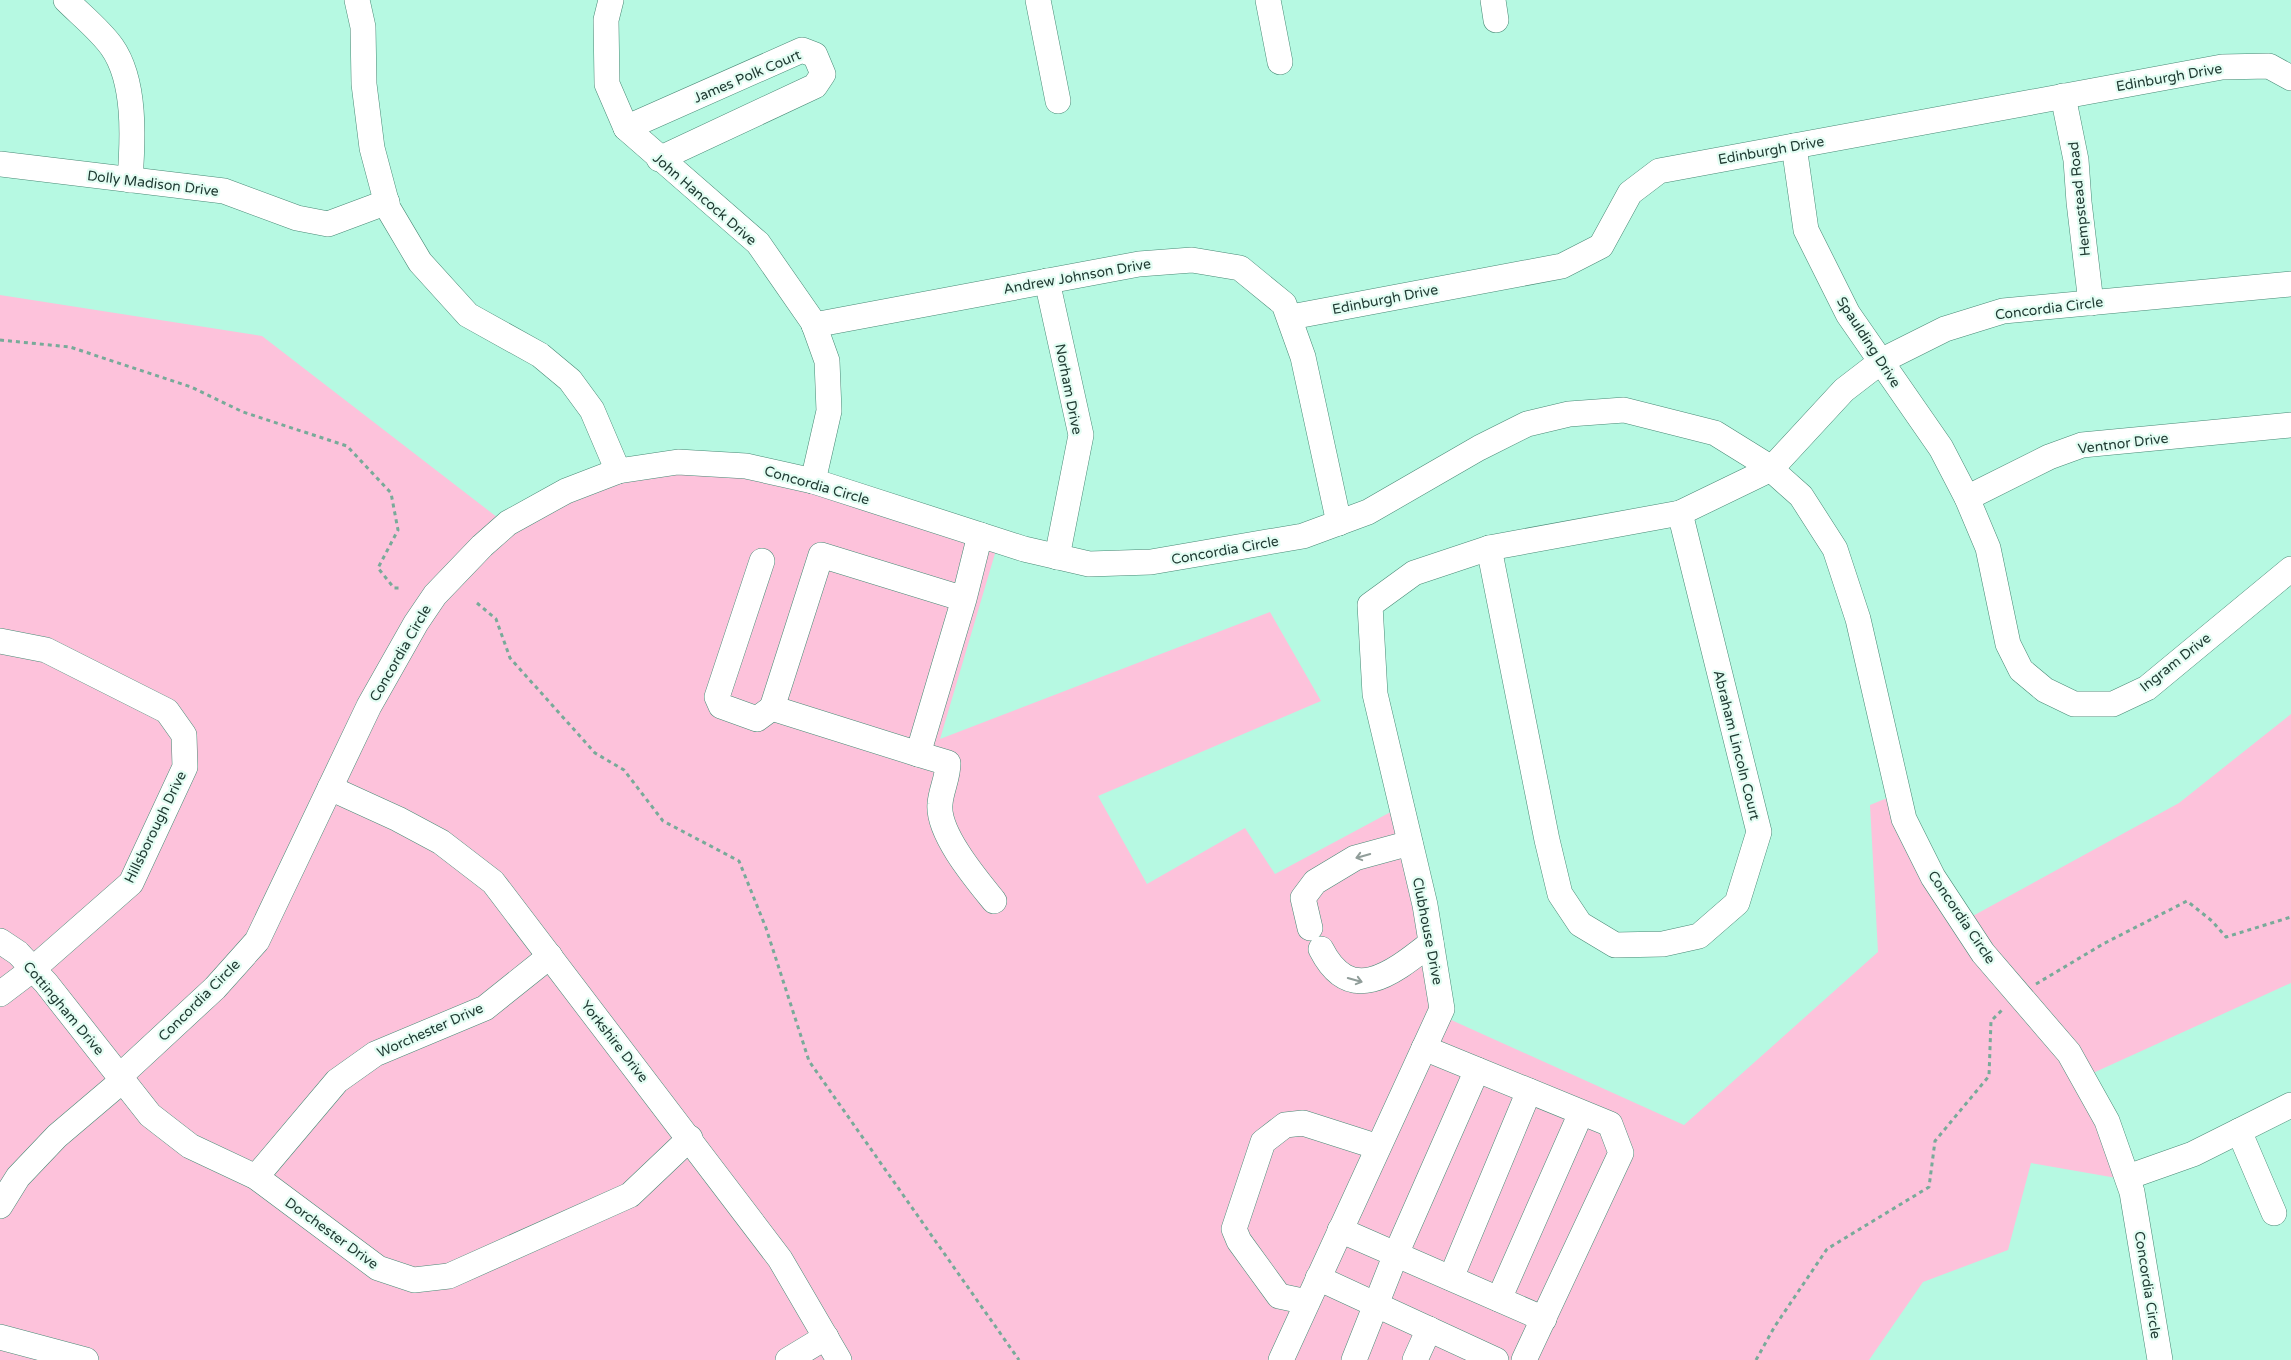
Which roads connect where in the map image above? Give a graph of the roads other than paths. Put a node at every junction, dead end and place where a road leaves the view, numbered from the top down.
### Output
1 (66, 0) edge
2 (357, 0) edge
3 (611, 0) edge
4 (1028, 0) edge
5 (1032, 0) edge
6 (1038, 0) edge
7 (1268, 0) edge
8 (1280, 62) dead end
9 (2291, 78) edge
10 (2063, 96) junction
11 (1058, 101) dead end
12 (626, 128) junction
13 (1794, 146) junction
14 (659, 159) junction
15 (0, 164) edge
16 (130, 180) junction
17 (387, 202) junction
18 (1047, 281) junction
19 (2291, 284) edge
20 (2091, 303) junction
21 (1291, 317) junction
22 (814, 325) junction
23 (1881, 362) junction
24 (2291, 425) edge
25 (1771, 469) junction
26 (618, 471) junction
27 (813, 481) junction
28 (1966, 498) junction
29 (1680, 513) junction
30 (1339, 523) junction
31 (980, 535) junction
32 (1489, 548) junction
33 (1057, 557) junction
34 (762, 561) dead end
35 (2291, 569) edge
36 (964, 599) junction
37 (0, 641) edge
38 (772, 708) junction
39 (918, 754) junction
40 (330, 788) junction
41 (1410, 843) junction
42 (994, 901) dead end
43 (0, 941) edge
44 (1431, 943) junction
45 (550, 956) junction
46 (33, 969) junction
47 (0, 994) edge
48 (1424, 1048) junction
49 (1477, 1070) junction
50 (121, 1078) junction
51 (1529, 1092) junction
52 (2291, 1104) edge
53 (1581, 1113) junction
54 (2239, 1130) junction
55 (690, 1138) junction
56 (1378, 1147) junction
57 (256, 1177) junction
58 (2128, 1177) junction
59 (0, 1206) edge
60 (2274, 1213) dead end
61 (1340, 1230) junction
62 (1396, 1254) junction
63 (1318, 1278) junction
64 (1451, 1278) junction
65 (1499, 1299) junction
66 (1307, 1302) junction
67 (1377, 1306) junction
68 (1544, 1319) junction
69 (1429, 1329) junction
70 (0, 1337) edge
71 (826, 1337) junction
72 (86, 1360) edge
73 (788, 1360) edge
74 (839, 1360) edge
75 (1281, 1360) edge
76 (1354, 1360) edge
77 (1415, 1360) edge
78 (1496, 1360) edge
79 (1524, 1360) edge
80 (2160, 1360) edge

1 - 16 street
2 - 17 street
3 - 12 street, John Hancock Drive
4 - 5 street
6 - 11 street
7 - 8 street
9 - 10 street, Edinburgh Drive
10 - 13 street, Edinburgh Drive
10 - 20 street, Hempstead Road
12 - 14 street, John Hancock Drive
12 - 14 street, James Polk Court
13 - 21 street, Edinburgh Drive
13 - 23 street, Spaulding Drive
14 - 22 street, John Hancock Drive
15 - 16 street, Dolly Madison Drive
16 - 17 street, Dolly Madison Drive
17 - 26 street
18 - 21 street, Andrew Johnson Drive
18 - 22 street, Andrew Johnson Drive
18 - 33 street, Norham Drive
19 - 20 street, Concordia Circle
20 - 23 street, Concordia Circle
21 - 30 street, Andrew Johnson Drive
22 - 27 street, John Hancock Drive
23 - 25 street, Concordia Circle
23 - 28 street, Spaulding Drive
24 - 28 street, Ventnor Drive
25 - 29 street
25 - 30 street, Concordia Circle
25 - 58 street, Concordia Circle
26 - 27 street, Concordia Circle
26 - 40 street, Concordia Circle
27 - 31 street, Concordia Circle
28 - 35 street, Ingram Drive
29 - 32 street
29 - 32 street, Abraham Lincoln Court
30 - 33 street, Concordia Circle
31 - 33 street, Concordia Circle
31 - 36 street
32 - 41 street, Clubhouse Drive
34 - 38 street
36 - 38 street
36 - 39 street
37 - 46 street, Hillsborough Drive
38 - 39 street
39 - 42 street
40 - 45 street, Yorkshire Drive
40 - 50 street, Concordia Circle
41 - 44 street, Clubhouse Drive
41 -> 44 street
43 - 46 street, Cottingham Drive
44 - 48 street, Clubhouse Drive
45 - 55 street, Yorkshire Drive
45 - 57 street, Worchester Drive
46 - 47 street, Hillsborough Drive
46 - 50 street, Cottingham Drive
48 - 49 street
48 - 56 street, Clubhouse Drive
49 - 51 street
49 - 62 street
50 - 57 street, Dorchester Drive
50 - 59 street, Concordia Circle
51 - 53 street
51 - 64 street
52 - 54 street
53 - 65 street
53 - 68 street
54 - 58 street
54 - 60 street
55 - 57 street, Dorchester Drive
55 - 71 street, Yorkshire Drive
56 - 61 street, Clubhouse Drive
56 - 66 street
58 - 80 street, Concordia Circle
61 - 62 street
61 - 63 street, Clubhouse Drive
62 - 64 street
62 - 67 street
63 - 66 street, Clubhouse Drive
63 - 67 street
64 - 65 street
65 - 68 street
66 - 75 street, Clubhouse Drive
67 - 69 street
67 - 76 street
68 - 79 street
69 - 77 street
69 - 78 street
70 - 72 street
71 - 73 street
71 - 74 street, Yorkshire Drive

